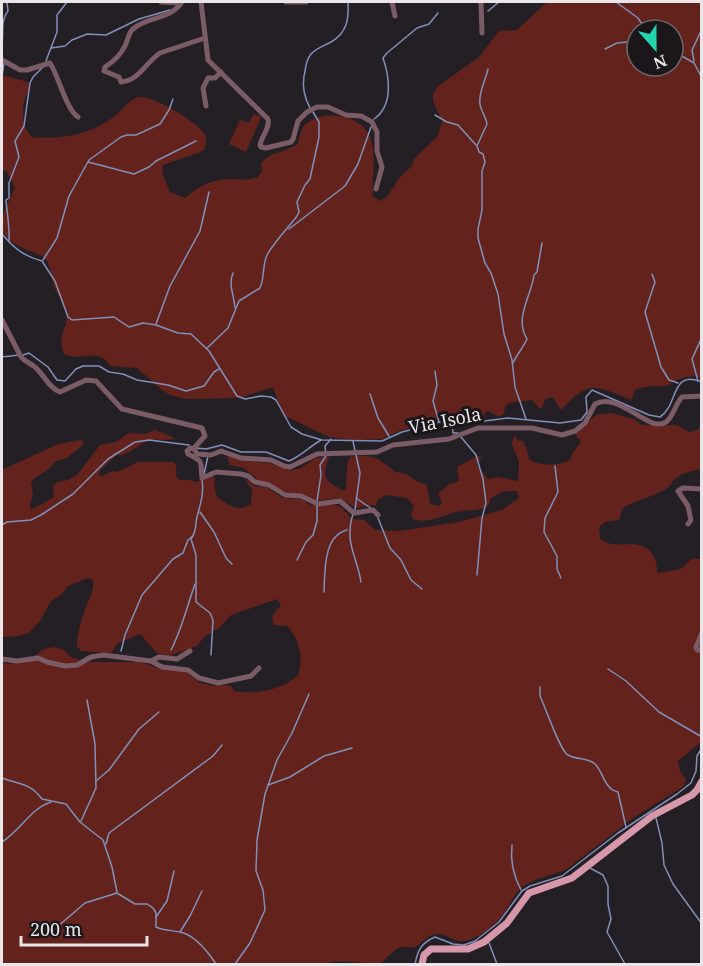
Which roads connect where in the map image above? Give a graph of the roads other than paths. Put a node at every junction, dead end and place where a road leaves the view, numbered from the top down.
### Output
1 (161, 2) edge
2 (182, 2) edge
3 (201, 2) edge
4 (286, 2) edge
5 (306, 2) edge
6 (392, 2) edge
7 (481, 2) edge
8 (395, 16) dead end
9 (482, 33) dead end
10 (205, 38) junction
11 (2, 60) edge
12 (221, 72) junction
13 (206, 105) dead end
14 (78, 117) dead end
15 (376, 189) dead end
16 (2, 320) edge
17 (702, 396) edge
18 (194, 449) junction
19 (702, 489) edge
20 (378, 515) dead end
21 (688, 525) dead end
22 (702, 633) edge
23 (702, 650) edge
24 (190, 651) dead end
25 (2, 659) edge
26 (151, 661) junction
27 (259, 668) dead end
28 (702, 781) edge
29 (422, 964) edge

1 - 2 street
2 - 10 street
3 - 10 street
4 - 5 street
6 - 8 street
7 - 9 street
10 - 12 street
11 - 14 street
12 - 13 street
12 - 15 street
16 - 18 street
17 - 18 street, Via Isola
18 - 20 street
19 - 21 street
22 - 23 street
24 - 26 street
25 - 26 street
26 - 27 street
28 - 29 main road

